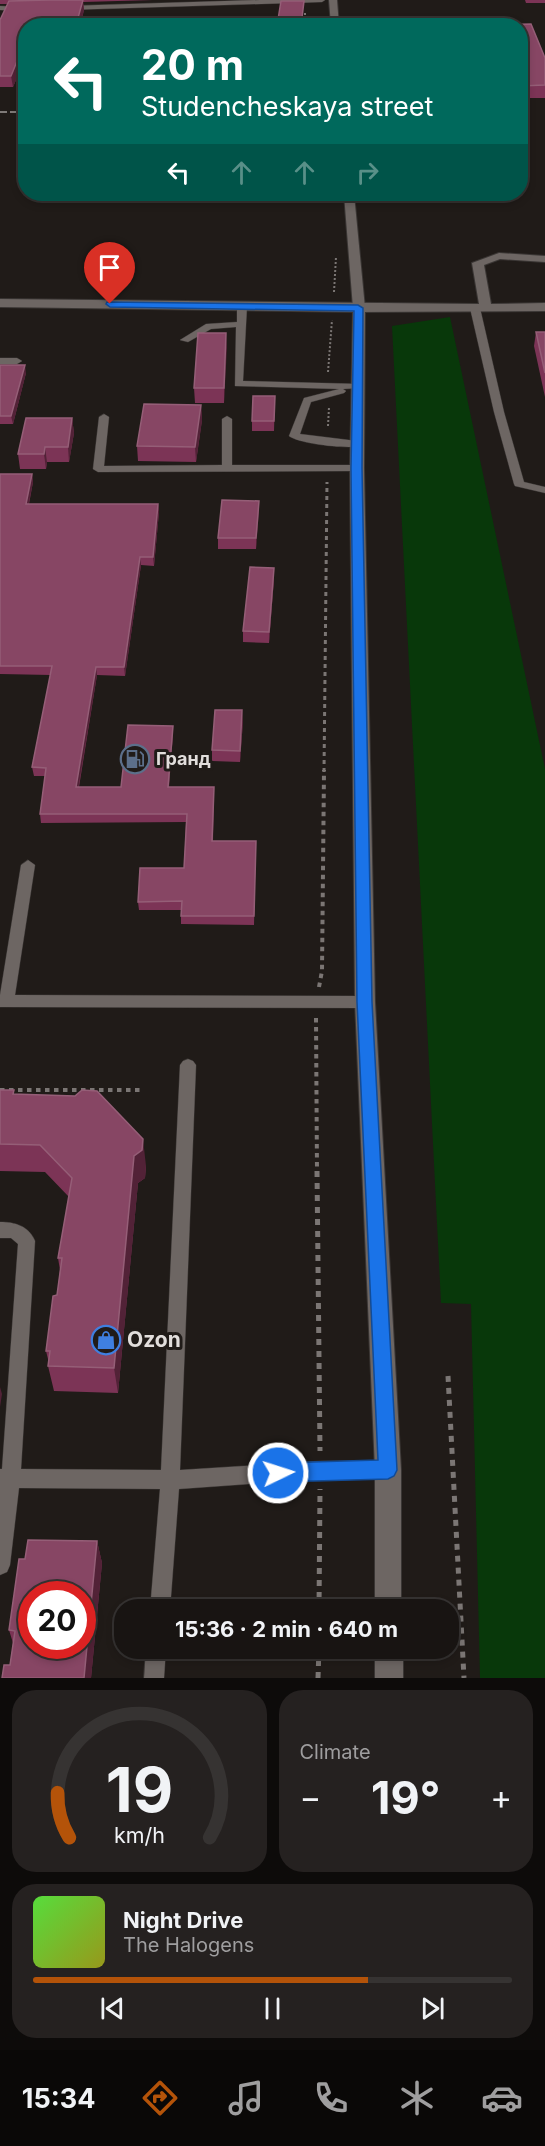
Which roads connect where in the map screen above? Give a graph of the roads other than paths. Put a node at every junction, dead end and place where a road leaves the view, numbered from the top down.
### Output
1 (322, 0) edge
2 (333, 0) edge
3 (0, 8) edge
4 (62, 8) edge
5 (30, 9) edge
6 (334, 18) edge
7 (350, 201) edge
8 (545, 259) edge
9 (0, 303) edge
10 (242, 306) junction
11 (545, 307) edge
12 (358, 308) junction
13 (480, 308) junction
14 (241, 324) junction
15 (185, 340) dead end
16 (0, 361) edge
17 (17, 361) dead end
18 (358, 386) junction
19 (328, 390) junction
20 (104, 417) dead end
21 (227, 419) dead end
22 (357, 444) junction
23 (357, 468) junction
24 (227, 469) junction
25 (545, 490) edge
26 (28, 865) dead end
27 (4, 1001) edge
28 (365, 1002) junction
29 (188, 1065) dead end
30 (0, 1230) edge
31 (388, 1470) junction
32 (5, 1478) edge
33 (170, 1480) junction
34 (0, 1565) edge
35 (161, 1599) edge
36 (388, 1599) edge
37 (155, 1659) edge
38 (389, 1659) edge
39 (154, 1678) edge
40 (389, 1678) edge

1 - 4 lane
2 - 6 main road
3 - 5 lane
7 - 12 main road
8 - 13 main road
9 - 10 main road
10 - 12 main road
10 - 14 lane
11 - 13 main road
12 - 13 main road
12 - 18 main road
13 - 25 lane
14 - 15 lane
14 - 19 lane
16 - 17 lane
18 - 19 lane
18 - 22 main road
19 - 22 lane
20 - 24 lane
21 - 24 lane
22 - 23 main road
23 - 24 lane
23 - 28 main road
26 - 27 lane
27 - 28 lane
28 - 31 main road
29 - 33 lane
30 - 32 lane
31 - 33 lane
31 - 36 main road
32 - 33 lane
32 - 34 lane
33 - 35 lane
37 - 39 lane
38 - 40 main road

